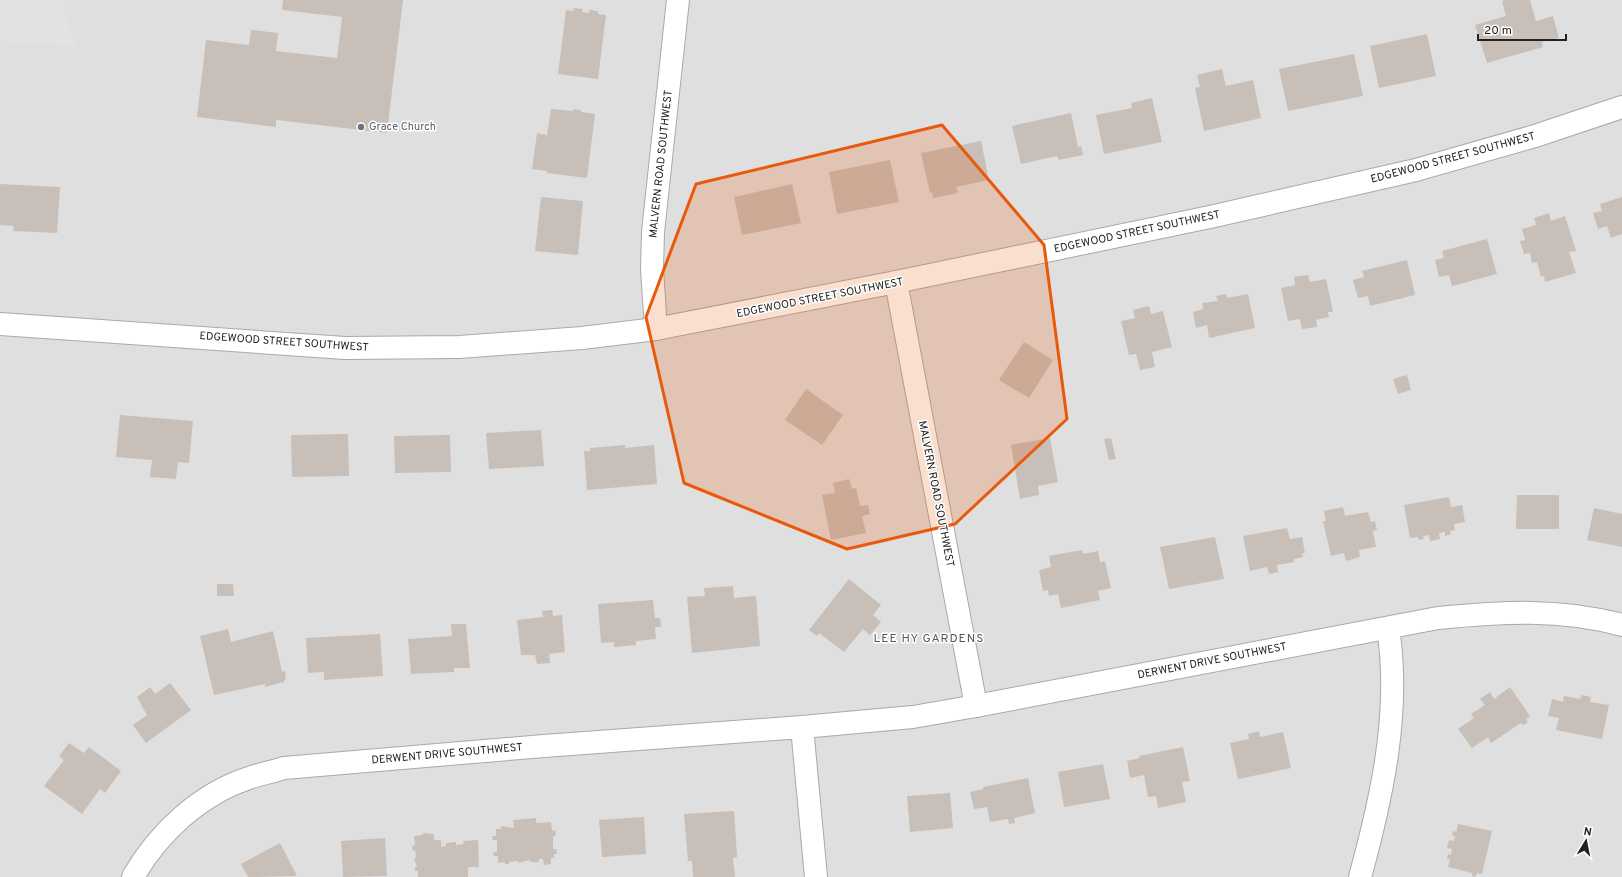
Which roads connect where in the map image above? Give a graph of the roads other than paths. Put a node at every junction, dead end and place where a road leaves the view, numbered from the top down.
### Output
1 (678, 0) edge
2 (1622, 107) edge
3 (896, 282) junction
4 (0, 324) edge
5 (656, 329) junction
6 (1622, 625) edge
7 (1388, 628) junction
8 (976, 706) junction
9 (802, 727) junction
10 (133, 877) edge
11 (816, 877) edge
12 (1360, 877) edge

1 - 5 street, MALVERN ROAD SOUTHWEST
2 - 3 street, EDGEWOOD STREET SOUTHWEST
3 - 5 street, EDGEWOOD STREET SOUTHWEST
3 - 8 street, MALVERN ROAD SOUTHWEST
4 - 5 street, EDGEWOOD STREET SOUTHWEST
6 - 7 street, DERWENT DRIVE SOUTHWEST
7 - 8 street, DERWENT DRIVE SOUTHWEST
7 - 12 street
8 - 9 street, DERWENT DRIVE SOUTHWEST
9 - 10 street, DERWENT DRIVE SOUTHWEST
9 - 11 street

